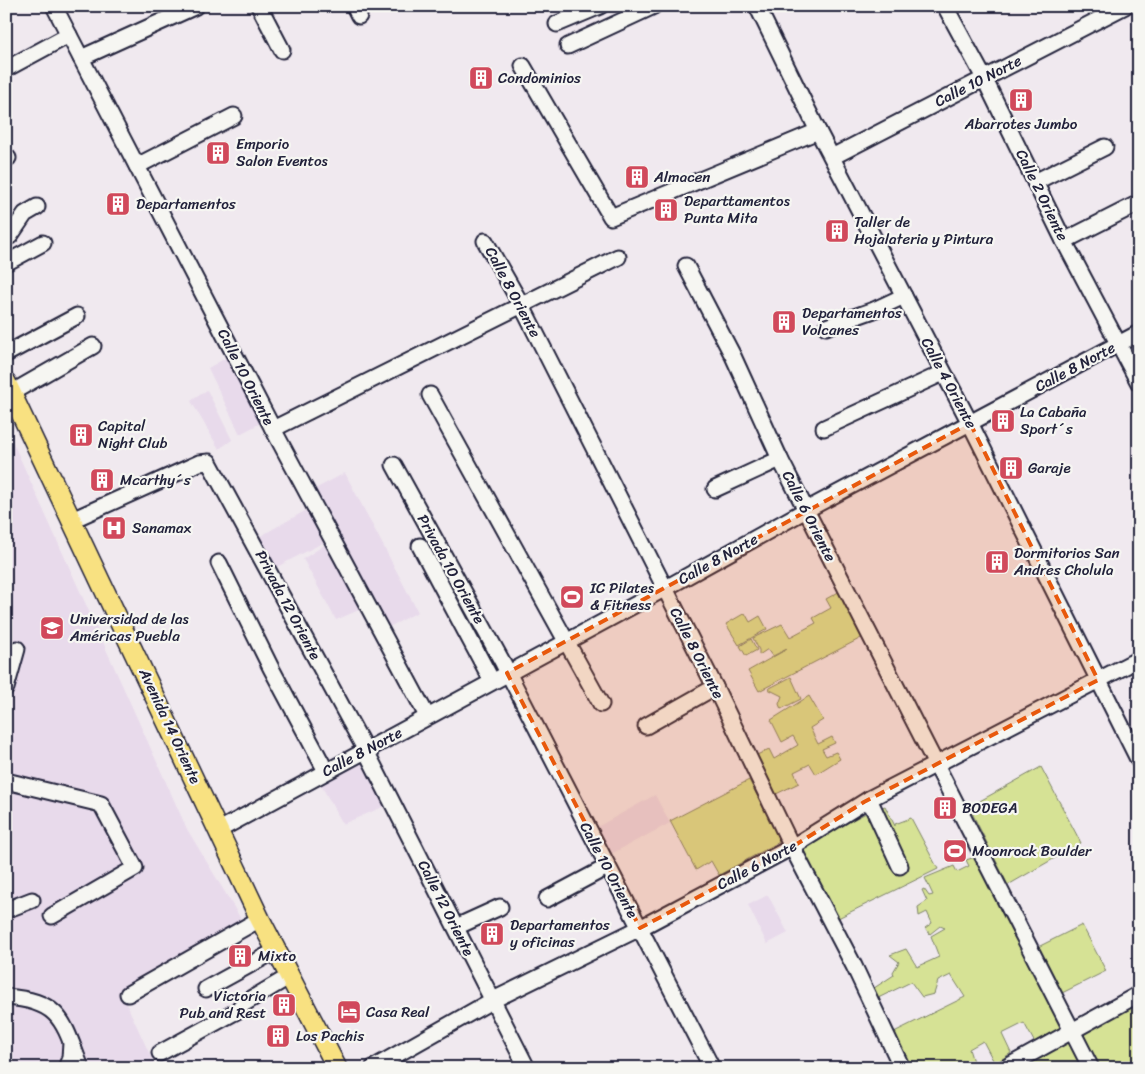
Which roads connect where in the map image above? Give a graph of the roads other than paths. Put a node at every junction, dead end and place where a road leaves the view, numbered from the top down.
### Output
1 (54, 6) edge
2 (196, 6) edge
3 (258, 6) edge
4 (600, 6) edge
5 (654, 6) edge
6 (757, 6) edge
7 (945, 6) edge
8 (1125, 6) edge
9 (557, 24) dead end
10 (69, 34) junction
11 (568, 46) dead end
12 (282, 50) dead end
13 (81, 58) junction
14 (523, 66) dead end
15 (6, 70) edge
16 (984, 78) junction
17 (234, 116) dead end
18 (818, 131) junction
19 (1105, 147) dead end
20 (832, 157) junction
21 (137, 166) junction
22 (1035, 182) junction
23 (1135, 205) dead end
24 (37, 207) dead end
25 (6, 238) edge
26 (486, 241) dead end
27 (1064, 241) junction
28 (43, 243) dead end
29 (618, 257) dead end
30 (6, 263) edge
31 (686, 266) dead end
32 (904, 296) junction
33 (522, 306) junction
34 (77, 316) dead end
35 (826, 326) dead end
36 (1139, 333) edge
37 (1119, 344) junction
38 (94, 346) dead end
39 (6, 354) edge
40 (943, 373) junction
41 (1139, 383) edge
42 (9, 388) edge
43 (430, 395) dead end
44 (970, 423) junction
45 (824, 428) dead end
46 (272, 429) junction
47 (780, 459) junction
48 (394, 465) dead end
49 (715, 489) dead end
50 (806, 510) junction
51 (72, 520) junction
52 (420, 546) dead end
53 (219, 563) dead end
54 (664, 589) junction
55 (567, 642) junction
56 (17, 649) dead end
57 (1139, 659) edge
58 (507, 673) junction
59 (1098, 680) junction
60 (492, 681) junction
61 (715, 687) junction
62 (6, 688) edge
63 (601, 704) dead end
64 (427, 716) junction
65 (646, 726) dead end
66 (366, 749) junction
67 (1139, 761) edge
68 (936, 765) junction
69 (326, 771) junction
70 (6, 781) edge
71 (870, 799) junction
72 (219, 830) junction
73 (792, 848) junction
74 (900, 866) dead end
75 (607, 867) junction
76 (547, 899) dead end
77 (32, 900) dead end
78 (500, 907) dead end
79 (6, 910) edge
80 (52, 916) dead end
81 (260, 919) junction
82 (456, 927) junction
83 (640, 928) junction
84 (277, 950) junction
85 (290, 976) junction
86 (206, 989) dead end
87 (128, 994) dead end
88 (1139, 994) edge
89 (6, 997) edge
90 (493, 1000) junction
91 (1071, 1030) junction
92 (71, 1042) junction
93 (160, 1053) dead end
94 (66, 1068) edge
95 (81, 1068) edge
96 (337, 1068) edge
97 (373, 1068) edge
98 (527, 1068) edge
99 (712, 1068) edge
100 (902, 1068) edge
101 (1005, 1068) edge
102 (1091, 1068) edge

1 - 10 street, Calle 10 Oriente
2 - 13 street
3 - 12 street
4 - 9 street
5 - 11 street
6 - 18 street, Calle 4 Oriente
7 - 16 street, Calle 2 Oriente
8 - 16 street, Calle 10 Norte
10 - 13 street, Calle 10 Oriente
10 - 15 street
13 - 21 street, Calle 10 Oriente
14 - 18 street
16 - 20 street, Calle 10 Norte
16 - 22 street, Calle 2 Oriente
17 - 21 street
18 - 20 street, Calle 4 Oriente
19 - 22 street
20 - 32 street, Calle 4 Oriente
21 - 46 street, Calle 10 Oriente
22 - 27 street, Calle 2 Oriente
23 - 27 street
24 - 25 street
26 - 33 street, Calle 8 Oriente
27 - 37 street, Calle 2 Oriente
28 - 30 street
29 - 33 street
31 - 47 street, Calle 6 Oriente
32 - 35 street
32 - 40 street, Calle 4 Oriente
33 - 46 street
33 - 54 street, Calle 8 Oriente
34 - 39 street
36 - 37 street, Calle 8 Norte
37 - 41 street, Calle 2 Oriente
37 - 44 street, Calle 8 Norte
38 - 42 street
40 - 44 street, Calle 4 Oriente
40 - 45 street
42 - 51 main road, Avenida 14 Oriente
43 - 55 street
44 - 50 street, Calle 8 Norte
44 - 59 street, Calle 4 Oriente
46 - 64 street, Calle 10 Oriente
47 - 49 street
47 - 50 street, Calle 6 Oriente
48 - 58 street, Privada 10 Oriente
50 - 54 street, Calle 8 Norte
50 - 68 street, Calle 6 Oriente
51 - 66 street, Privada 12 Oriente
51 - 72 main road, Avenida 14 Oriente
52 - 60 street
53 - 69 street
54 - 55 street, Calle 8 Norte
54 - 61 street, Calle 8 Oriente
55 - 58 street, Calle 8 Norte
55 - 63 street
56 - 62 street
57 - 59 street, Calle 6 Norte
58 - 60 street, Calle 8 Norte
58 - 75 street, Calle 10 Oriente
59 - 67 street, Calle 4 Oriente
59 - 68 street, Calle 6 Norte
60 - 64 street, Calle 8 Norte
61 - 65 street
61 - 73 street, Calle 8 Oriente
64 - 66 street, Calle 8 Norte
66 - 69 street, Calle 8 Norte
66 - 82 street, Calle 12 Oriente
68 - 71 street, Calle 6 Norte
68 - 91 street, Calle 6 Oriente
69 - 72 street, Calle 8 Norte
70 - 80 street
71 - 73 street, Calle 6 Norte
71 - 74 street
72 - 81 main road, Avenida 14 Oriente
73 - 83 street, Calle 6 Norte
73 - 100 street, Calle 8 Oriente
75 - 76 street
75 - 83 street, Calle 10 Oriente
77 - 79 street
78 - 82 street
81 - 84 main road, Avenida 14 Oriente
81 - 87 street
82 - 90 street, Calle 12 Oriente
83 - 90 street, Calle 6 Norte
83 - 99 street, Calle 10 Oriente
84 - 85 main road, Avenida 14 Oriente
84 - 86 street
85 - 93 street
85 - 96 main road, Avenida 14 Oriente
88 - 91 street
89 - 92 street
90 - 97 street, Calle 6 Norte
90 - 98 street, Calle 12 Oriente
91 - 101 street
91 - 102 street, Calle 6 Oriente
92 - 94 street
92 - 95 street

